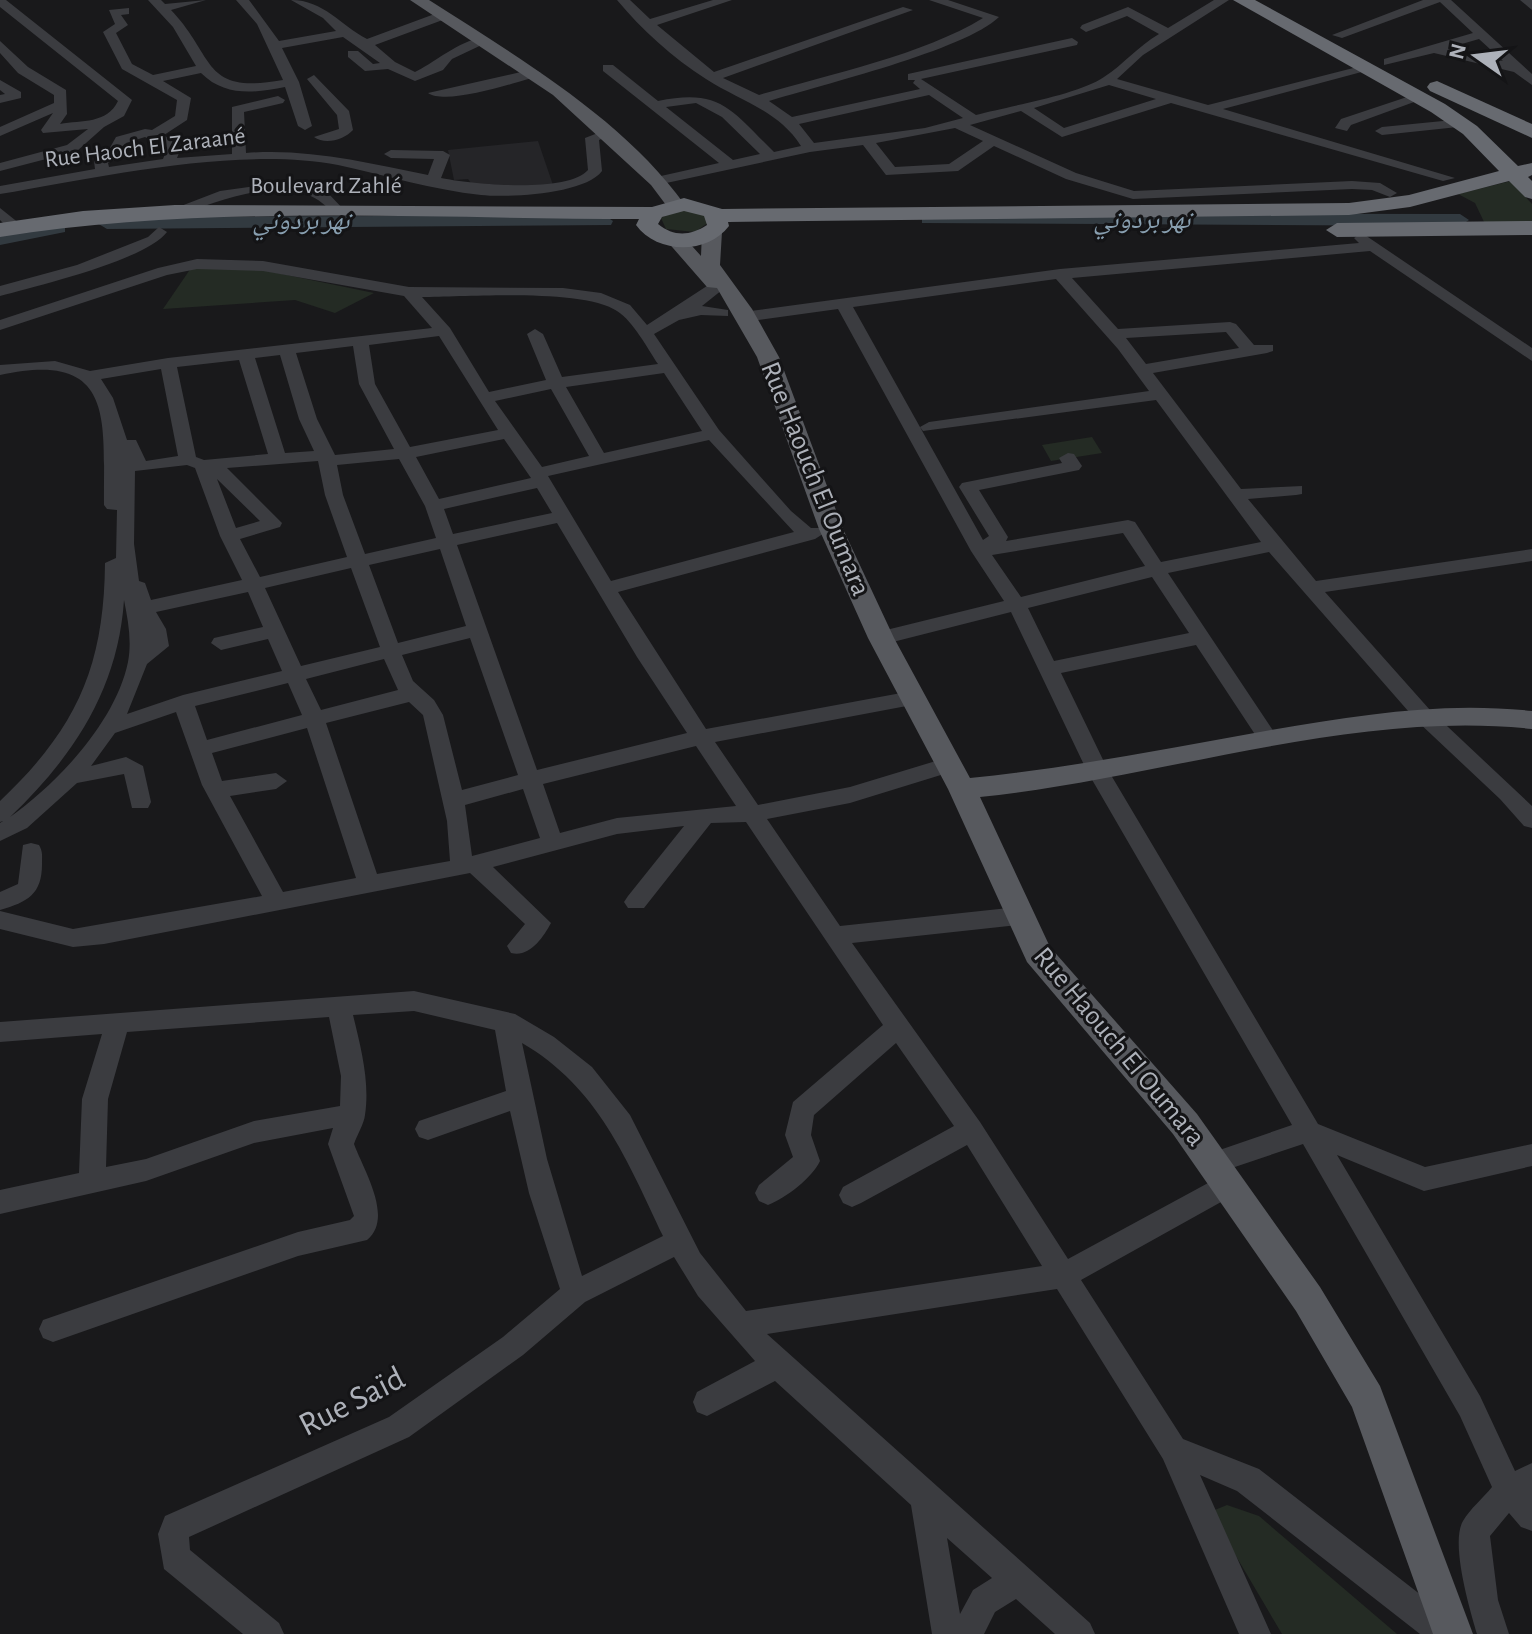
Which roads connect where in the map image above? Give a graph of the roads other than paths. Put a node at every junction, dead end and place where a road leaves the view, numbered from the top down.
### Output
1 (110, 0) edge
2 (200, 0) edge
3 (242, 0) edge
4 (297, 0) edge
5 (418, 0) edge
6 (623, 0) edge
7 (726, 0) edge
8 (935, 0) edge
9 (975, 0) edge
10 (1223, 0) edge
11 (1274, 0) edge
12 (1435, 0) edge
13 (1444, 0) edge
14 (1526, 0) edge
15 (0, 1) edge
16 (1247, 3) edge
17 (147, 6) edge
18 (1532, 6) edge
19 (955, 7) junction
20 (907, 10) dead end
21 (444, 15) junction
22 (648, 24) junction
23 (1086, 28) dead end
24 (345, 33) junction
25 (1168, 34) junction
26 (1483, 34) junction
27 (1338, 35) junction
28 (484, 41) junction
29 (1072, 42) dead end
30 (366, 44) junction
31 (0, 45) edge
32 (272, 46) junction
33 (1435, 49) junction
34 (353, 54) dead end
35 (895, 58) junction
36 (1389, 62) junction
37 (390, 65) junction
38 (1364, 67) junction
39 (205, 68) junction
40 (608, 68) dead end
41 (1519, 69) junction
42 (534, 73) junction
43 (712, 77) junction
44 (913, 77) junction
45 (314, 79) dead end
46 (147, 80) junction
47 (1108, 81) junction
48 (1532, 81) edge
49 (292, 82) junction
50 (0, 84) edge
51 (930, 91) junction
52 (435, 93) dead end
53 (298, 97) junction
54 (6, 98) edge
55 (761, 99) junction
56 (1171, 99) junction
57 (1421, 100) junction
58 (60, 105) junction
59 (658, 105) junction
60 (0, 108) edge
61 (1025, 108) junction
62 (1208, 109) junction
63 (114, 116) junction
64 (182, 117) junction
65 (975, 120) junction
66 (792, 121) junction
67 (957, 124) junction
68 (1453, 124) junction
69 (97, 125) junction
70 (305, 126) junction
71 (1342, 128) dead end
72 (1382, 131) dead end
73 (0, 132) edge
74 (1532, 132) edge
75 (36, 134) junction
76 (154, 135) junction
77 (603, 135) junction
78 (321, 137) junction
79 (866, 140) junction
80 (993, 140) junction
81 (0, 145) edge
82 (810, 148) junction
83 (296, 154) junction
84 (391, 154) dead end
85 (769, 155) junction
86 (239, 157) junction
87 (634, 159) junction
88 (333, 160) junction
89 (169, 162) junction
90 (728, 163) junction
91 (0, 167) edge
92 (103, 172) junction
93 (1522, 172) edge
94 (78, 177) junction
95 (433, 180) junction
96 (657, 181) junction
97 (1446, 186) junction
98 (0, 190) edge
99 (1390, 193) junction
100 (1532, 193) edge
101 (0, 202) edge
102 (1239, 211) junction
103 (650, 217) junction
104 (749, 222) junction
105 (5, 223) edge
106 (714, 226) junction
107 (1472, 228) junction
108 (1532, 228) edge
109 (159, 232) junction
110 (1377, 237) junction
111 (681, 246) junction
112 (1532, 246) edge
113 (0, 251) edge
114 (708, 255) junction
115 (1060, 274) junction
116 (0, 291) edge
117 (409, 292) junction
118 (842, 302) junction
119 (716, 311) junction
120 (0, 325) edge
121 (444, 331) junction
122 (535, 334) dead end
123 (1114, 334) junction
124 (646, 335) junction
125 (360, 341) junction
126 (287, 350) junction
127 (246, 355) junction
128 (1532, 356) edge
129 (168, 363) junction
130 (667, 368) junction
131 (0, 370) edge
132 (1143, 370) junction
133 (90, 376) junction
134 (556, 383) junction
135 (1162, 394) junction
136 (484, 398) junction
137 (929, 427) dead end
138 (508, 432) junction
139 (713, 434) junction
140 (406, 453) junction
141 (326, 458) junction
142 (1068, 458) dead end
143 (599, 459) junction
144 (279, 461) junction
145 (201, 464) junction
146 (122, 469) junction
147 (539, 477) junction
148 (1296, 490) dead end
149 (1236, 495) junction
150 (434, 506) junction
151 (118, 511) junction
152 (562, 516) junction
153 (819, 532) junction
154 (229, 536) junction
155 (446, 543) junction
156 (1273, 545) junction
157 (980, 551) junction
158 (1532, 555) edge
159 (358, 562) junction
160 (1158, 569) junction
161 (127, 573) junction
162 (254, 584) junction
163 (1312, 588) junction
164 (606, 589) junction
165 (1017, 605) junction
166 (144, 608) junction
167 (476, 630) junction
168 (273, 631) junction
169 (1202, 637) junction
170 (881, 638) junction
171 (221, 643) dead end
172 (391, 652) junction
173 (138, 661) junction
174 (1049, 669) junction
175 (295, 674) junction
176 (411, 694) junction
177 (912, 698) junction
178 (183, 702) junction
179 (1423, 715) junction
180 (314, 719) junction
181 (1532, 720) edge
182 (105, 729) junction
183 (701, 739) junction
184 (1269, 740) junction
185 (200, 749) junction
186 (1098, 771) junction
187 (530, 777) junction
188 (956, 777) junction
189 (55, 781) junction
190 (276, 781) dead end
191 (217, 790) junction
192 (453, 800) junction
193 (140, 802) dead end
194 (752, 814) junction
195 (705, 815) junction
196 (1532, 820) edge
197 (2, 825) edge
198 (552, 842) junction
199 (31, 851) dead end
200 (469, 865) junction
201 (370, 886) junction
202 (0, 901) edge
203 (636, 902) dead end
204 (278, 904) junction
205 (1018, 916) junction
206 (0, 920) edge
207 (834, 936) junction
208 (519, 946) dead end
209 (339, 1007) junction
210 (506, 1021) junction
211 (117, 1024) junction
212 (899, 1026) junction
213 (0, 1032) edge
214 (519, 1097) junction
215 (353, 1114) junction
216 (428, 1129) dead end
217 (971, 1130) junction
218 (1308, 1131) junction
219 (1532, 1155) edge
220 (1222, 1173) junction
221 (92, 1183) junction
222 (768, 1193) dead end
223 (852, 1195) dead end
224 (0, 1202) edge
225 (677, 1242) junction
226 (1062, 1276) junction
227 (575, 1293) junction
228 (741, 1325) junction
229 (53, 1329) dead end
230 (778, 1364) junction
231 (707, 1402) dead end
232 (1173, 1449) junction
233 (1520, 1484) edge
234 (925, 1498) junction
235 (1532, 1516) edge
236 (1017, 1580) junction
237 (268, 1634) edge
238 (948, 1634) edge
239 (967, 1634) edge
240 (1079, 1634) edge
241 (1255, 1634) edge
242 (1446, 1634) edge
243 (1453, 1634) edge
244 (1493, 1634) edge

1 - 17 street
2 - 17 street
3 - 32 street
4 - 24 street
5 - 21 main road
6 - 22 street
7 - 22 street
8 - 19 street
9 - 19 street
10 - 25 street
11 - 16 highway
11 - 27 highway
12 - 27 street
13 - 26 street
14 - 18 street
15 - 63 street
16 - 38 highway
17 - 39 street
17 - 46 street
19 - 35 street
20 - 43 street
21 - 28 main road
21 - 30 street
22 - 43 street
23 - 25 street
24 - 30 street
24 - 32 street
25 - 47 street
26 - 33 street
26 - 41 street
27 - 36 highway
28 - 37 street
28 - 42 main road
29 - 44 street
30 - 37 street
31 - 58 street
32 - 49 street
33 - 36 street
33 - 41 street
34 - 37 street
35 - 44 street
35 - 55 street
36 - 74 highway
38 - 57 highway
38 - 62 street
39 - 46 street
39 - 49 street
40 - 59 street
41 - 48 street
42 - 52 street
42 - 77 main road
43 - 55 street
44 - 51 street
45 - 78 street
46 - 64 street
47 - 56 street
47 - 61 street
49 - 53 street
50 - 54 street
51 - 65 street
51 - 66 street
53 - 70 street
53 - 86 street
54 - 60 street
55 - 66 street
56 - 61 street
56 - 62 street
57 - 68 highway
57 - 71 street
57 - 93 highway
58 - 73 street
58 - 75 street
59 - 85 street
59 - 90 street
61 - 65 street
62 - 97 street
63 - 64 street
63 - 69 street
64 - 76 street
65 - 67 street
66 - 82 street
67 - 79 street
67 - 80 street
68 - 72 street
68 - 97 highway
69 - 75 street
69 - 91 street
70 - 78 street
70 - 83 street
75 - 81 street
76 - 89 street
76 - 92 street
77 - 87 main road
77 - 95 street, Rue Haoch El Zaraané
78 - 88 street
79 - 80 street
79 - 82 street
80 - 99 street
82 - 85 street
83 - 86 street, Rue Haoch El Zaraané
83 - 88 street, Rue Haoch El Zaraané
84 - 95 street
85 - 90 street
86 - 89 street, Rue Haoch El Zaraané
87 - 96 main road
87 - 103 main road
88 - 95 street, Rue Haoch El Zaraané
89 - 92 street, Rue Haoch El Zaraané
90 - 96 street
92 - 94 street, Rue Haoch El Zaraané
93 - 97 highway
93 - 100 highway
94 - 98 street, Rue Haoch El Zaraané
94 - 101 street
96 - 103 main road
97 - 99 highway
97 - 102 highway
97 - 107 highway
99 - 102 highway
102 - 104 highway
103 - 105 highway, Boulevard Zahlé
103 - 106 highway
103 - 109 highway, Boulevard Zahlé
103 - 111 highway
104 - 106 highway
104 - 110 highway
106 - 111 highway
106 - 114 main road
107 - 108 highway
107 - 110 highway
109 - 113 highway, Boulevard Zahlé
109 - 116 street
110 - 112 highway
110 - 115 street
110 - 128 street
111 - 114 main road
111 - 119 main road, Rue Haouch El Oumara
114 - 119 main road, Rue Haouch El Oumara
115 - 118 street
115 - 123 street
117 - 120 street
117 - 121 street
117 - 124 street
118 - 119 street
118 - 157 street
119 - 124 street
119 - 153 main road, Rue Haouch El Oumara
121 - 125 street
121 - 136 street
122 - 134 street
123 - 132 street
123 - 132 street
124 - 130 street
125 - 126 street
125 - 140 street
126 - 127 street
126 - 141 street
127 - 129 street
127 - 144 street
129 - 133 street
129 - 145 street
130 - 134 street
130 - 139 street
131 - 133 street
132 - 135 street
133 - 146 street
134 - 136 street
134 - 143 street
135 - 137 street
135 - 149 street
136 - 138 street
138 - 140 street
138 - 147 street
139 - 143 street
139 - 153 street
140 - 141 street
140 - 150 street
141 - 144 street
141 - 159 street
142 - 157 street
143 - 147 street
144 - 145 street
145 - 146 street
145 - 154 street
145 - 154 street
146 - 151 street
147 - 150 street
147 - 152 street
148 - 149 street
149 - 156 street
150 - 155 street
151 - 161 street
151 - 189 street
152 - 155 street
152 - 164 street
153 - 164 street
153 - 170 main road, Rue Haouch El Oumara
154 - 162 street
155 - 159 street
155 - 167 street
156 - 160 street
156 - 163 street
157 - 160 street
157 - 165 street
158 - 163 street
159 - 162 street
159 - 172 street
160 - 165 street
160 - 169 street
161 - 166 street
161 - 173 street
162 - 166 street
162 - 168 street
163 - 179 street
164 - 183 street
165 - 170 street
165 - 174 street
166 - 173 street
167 - 172 street
167 - 187 street
168 - 171 street
168 - 175 street
169 - 174 street
169 - 184 street
170 - 177 main road, Rue Haouch El Oumara
172 - 175 street
172 - 176 street
173 - 182 street
174 - 186 street
175 - 178 street
175 - 180 street
176 - 180 street
176 - 192 street
177 - 183 street
177 - 188 main road, Rue Haouch El Oumara
178 - 182 street
178 - 185 street
179 - 181 main road
179 - 184 main road
179 - 196 street
180 - 185 street
180 - 201 street
182 - 189 street
183 - 187 street
183 - 194 street
184 - 186 main road
185 - 191 street
186 - 188 main road
186 - 218 street
187 - 192 street
187 - 198 street
188 - 194 street
188 - 205 main road, Rue Haouch El Oumara
189 - 193 street
189 - 197 street
190 - 191 street
191 - 204 street
192 - 200 street
194 - 195 street
194 - 207 street
195 - 198 street
195 - 203 street
198 - 200 street
199 - 202 street
200 - 201 street
200 - 208 street
201 - 204 street
204 - 206 street
205 - 207 street
205 - 220 main road, Rue Haouch El Oumara
207 - 212 street
209 - 210 street
209 - 211 street
209 - 215 street
210 - 214 street
210 - 225 street
211 - 213 street
211 - 221 street
212 - 217 street
212 - 222 street
214 - 216 street
214 - 227 street
215 - 221 street
215 - 229 street
217 - 223 street
217 - 226 street
218 - 219 street
218 - 220 street
218 - 233 street
220 - 226 street
220 - 243 main road, Rue Haouch El Oumara
221 - 224 street
225 - 227 street, Rue Saïd
225 - 228 street
226 - 228 street
226 - 232 street
227 - 237 street, Rue Saïd
228 - 230 street
230 - 231 street
230 - 234 street
232 - 241 street
232 - 242 street
233 - 235 street
233 - 244 street
234 - 236 street
234 - 238 street
236 - 239 street
236 - 240 street

